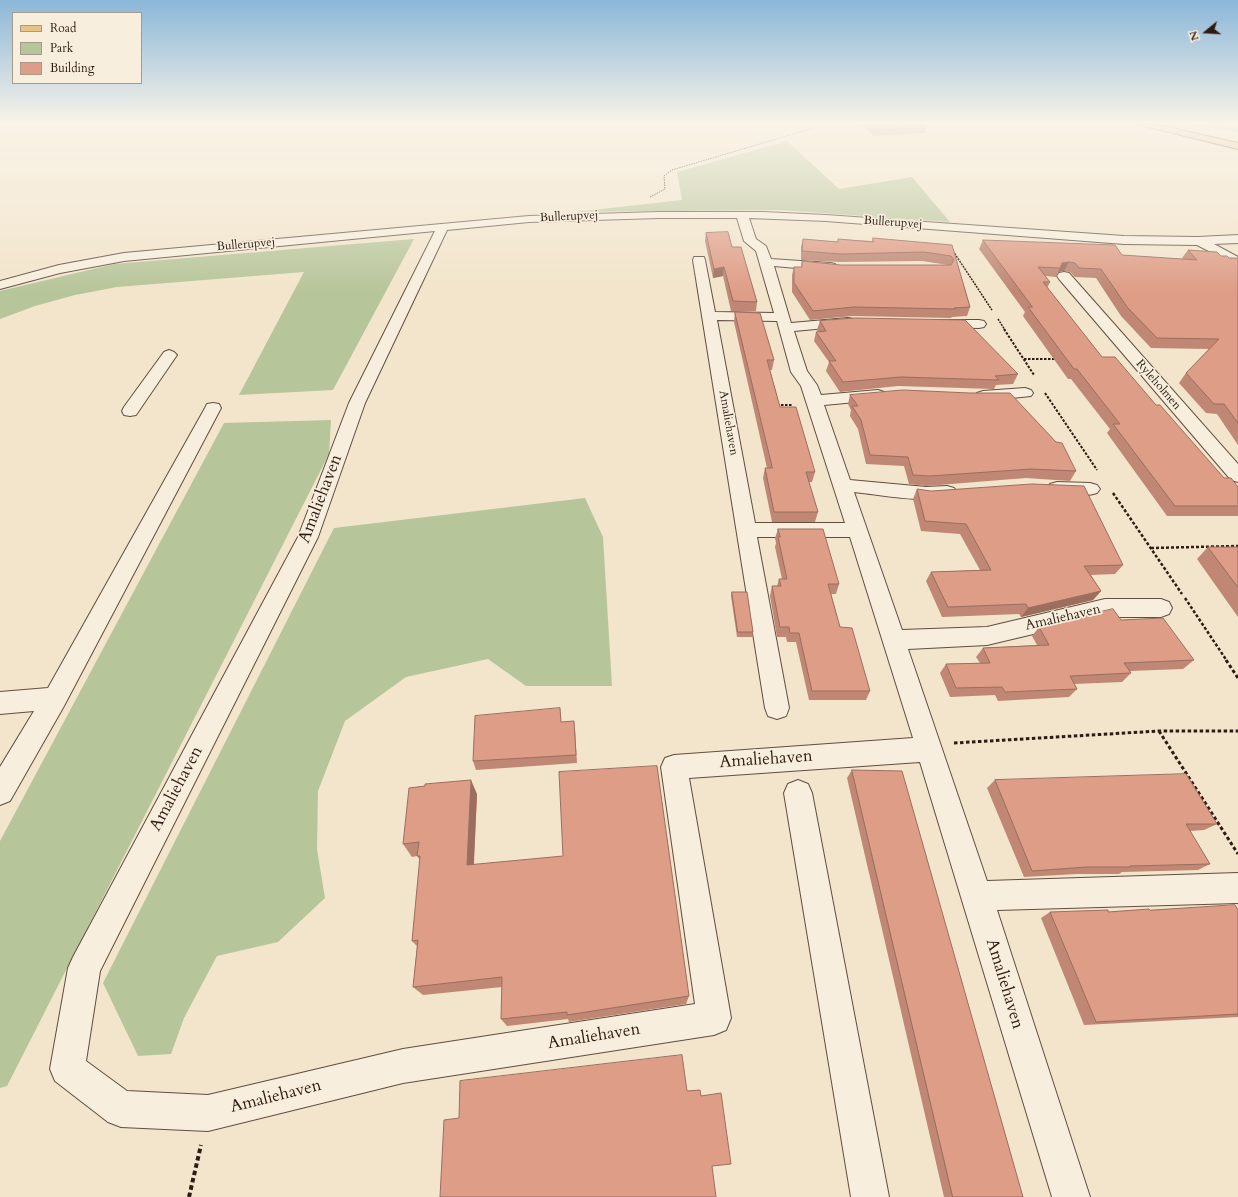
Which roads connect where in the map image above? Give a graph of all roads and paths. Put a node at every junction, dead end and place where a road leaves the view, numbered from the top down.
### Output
1 (664, 180) edge
2 (647, 199) dead end
3 (742, 215) junction
4 (938, 226) junction
5 (443, 227) junction
6 (1238, 238) edge
7 (1198, 241) junction
8 (699, 260) dead end
9 (766, 262) junction
10 (1238, 262) edge
11 (957, 267) edge
12 (839, 268) edge
13 (963, 268) junction
14 (1064, 276) edge
15 (0, 285) edge
16 (709, 316) junction
17 (784, 322) junction
18 (860, 322) edge
19 (922, 324) edge
20 (979, 324) dead end
21 (169, 355) dead end
22 (1024, 358) junction
23 (1062, 360) edge
24 (1035, 377) dead end
25 (1043, 389) dead end
26 (1024, 393) dead end
27 (890, 394) edge
28 (965, 395) edge
29 (814, 403) junction
30 (770, 405) edge
31 (213, 408) dead end
32 (130, 411) dead end
33 (1099, 473) dead end
34 (1238, 476) edge
35 (842, 485) junction
36 (1040, 487) edge
37 (964, 490) edge
38 (1090, 490) dead end
39 (1112, 492) dead end
40 (747, 530) junction
41 (857, 530) junction
42 (1238, 546) edge
43 (1150, 548) junction
44 (1161, 608) dead end
45 (894, 640) junction
46 (1238, 678) edge
47 (55, 698) junction
48 (0, 703) edge
49 (777, 708) dead end
50 (1159, 731) junction
51 (1238, 731) edge
52 (928, 749) junction
53 (0, 792) edge
54 (798, 793) dead end
55 (1238, 854) edge
56 (1238, 888) edge
57 (977, 896) junction
58 (208, 1113) junction
59 (189, 1197) edge
60 (870, 1197) edge
61 (1071, 1197) edge

1 - 2 path
3 - 4 street, Bullerupvej
3 - 5 street, Bullerupvej
3 - 9 street, Amaliehaven
4 - 7 street, Bullerupvej
4 - 13 path
5 - 15 street, Bullerupvej
5 - 58 street, Amaliehaven
6 - 7 street, Bullerupvej
7 - 10 street
8 - 16 street, Amaliehaven
9 - 12 street
9 - 17 street, Amaliehaven
11 - 13 path
13 - 22 path
14 - 34 street, Ryleholmen
16 - 17 street
16 - 40 street, Amaliehaven
17 - 18 street
17 - 29 street, Amaliehaven
19 - 20 street
21 - 32 street
22 - 23 path
22 - 24 path
25 - 33 path
26 - 28 street
27 - 29 street
29 - 30 path
29 - 35 street, Amaliehaven
31 - 47 street
35 - 37 street
35 - 41 street, Amaliehaven
36 - 38 street
39 - 43 path
40 - 41 street
40 - 49 street, Amaliehaven
41 - 45 street, Amaliehaven
42 - 43 path
43 - 46 path
44 - 45 street, Amaliehaven
45 - 52 street, Amaliehaven
47 - 48 street
47 - 53 street
50 - 51 path
50 - 52 path
50 - 55 path
52 - 57 street, Amaliehaven
52 - 58 street, Amaliehaven
54 - 60 street
56 - 57 street
57 - 61 street, Amaliehaven
58 - 59 path

